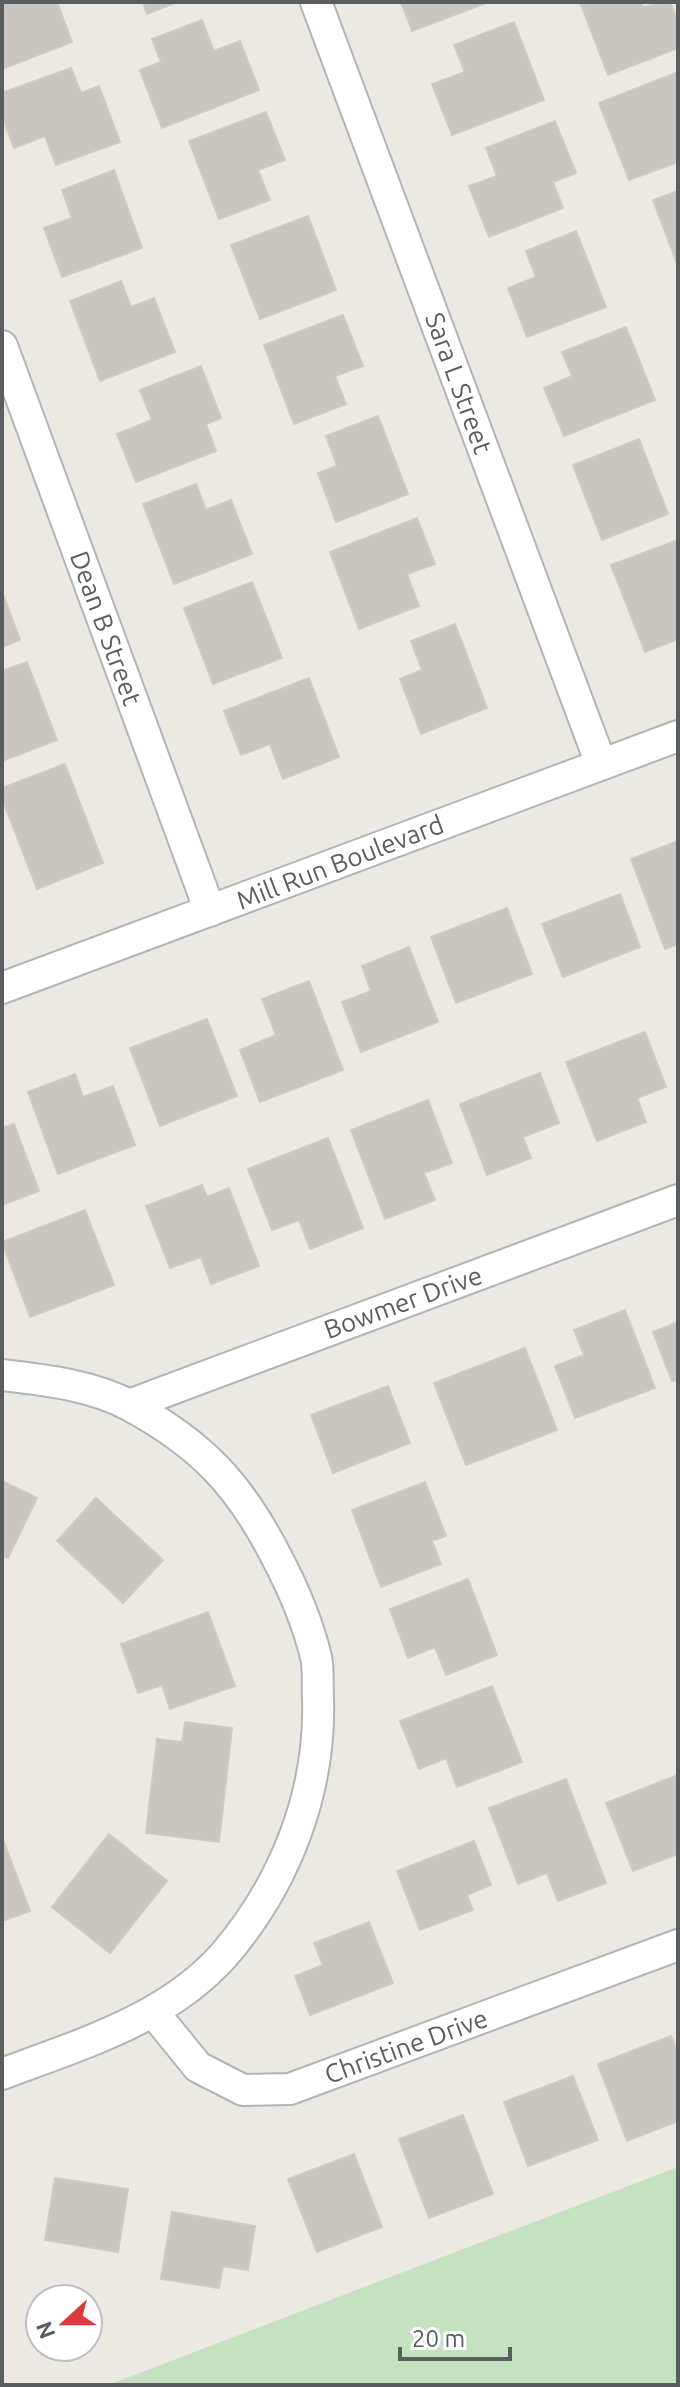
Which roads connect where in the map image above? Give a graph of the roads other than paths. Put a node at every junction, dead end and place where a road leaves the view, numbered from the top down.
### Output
1 (316, 2) edge
2 (2, 346) edge
3 (678, 736) edge
4 (601, 764) junction
5 (210, 911) junction
6 (2, 988) edge
7 (678, 1200) edge
8 (2, 1375) edge
9 (129, 1405) junction
10 (678, 1945) edge
11 (154, 2013) junction
12 (2, 2074) edge

1 - 4 street, Sara L Street
2 - 5 street, Dean B Street
3 - 4 street, Mill Run Boulevard
4 - 5 street, Mill Run Boulevard
5 - 6 street, Mill Run Boulevard
7 - 9 street, Bowmer Drive
8 - 9 street
9 - 11 street
10 - 11 street, Christine Drive
11 - 12 street

